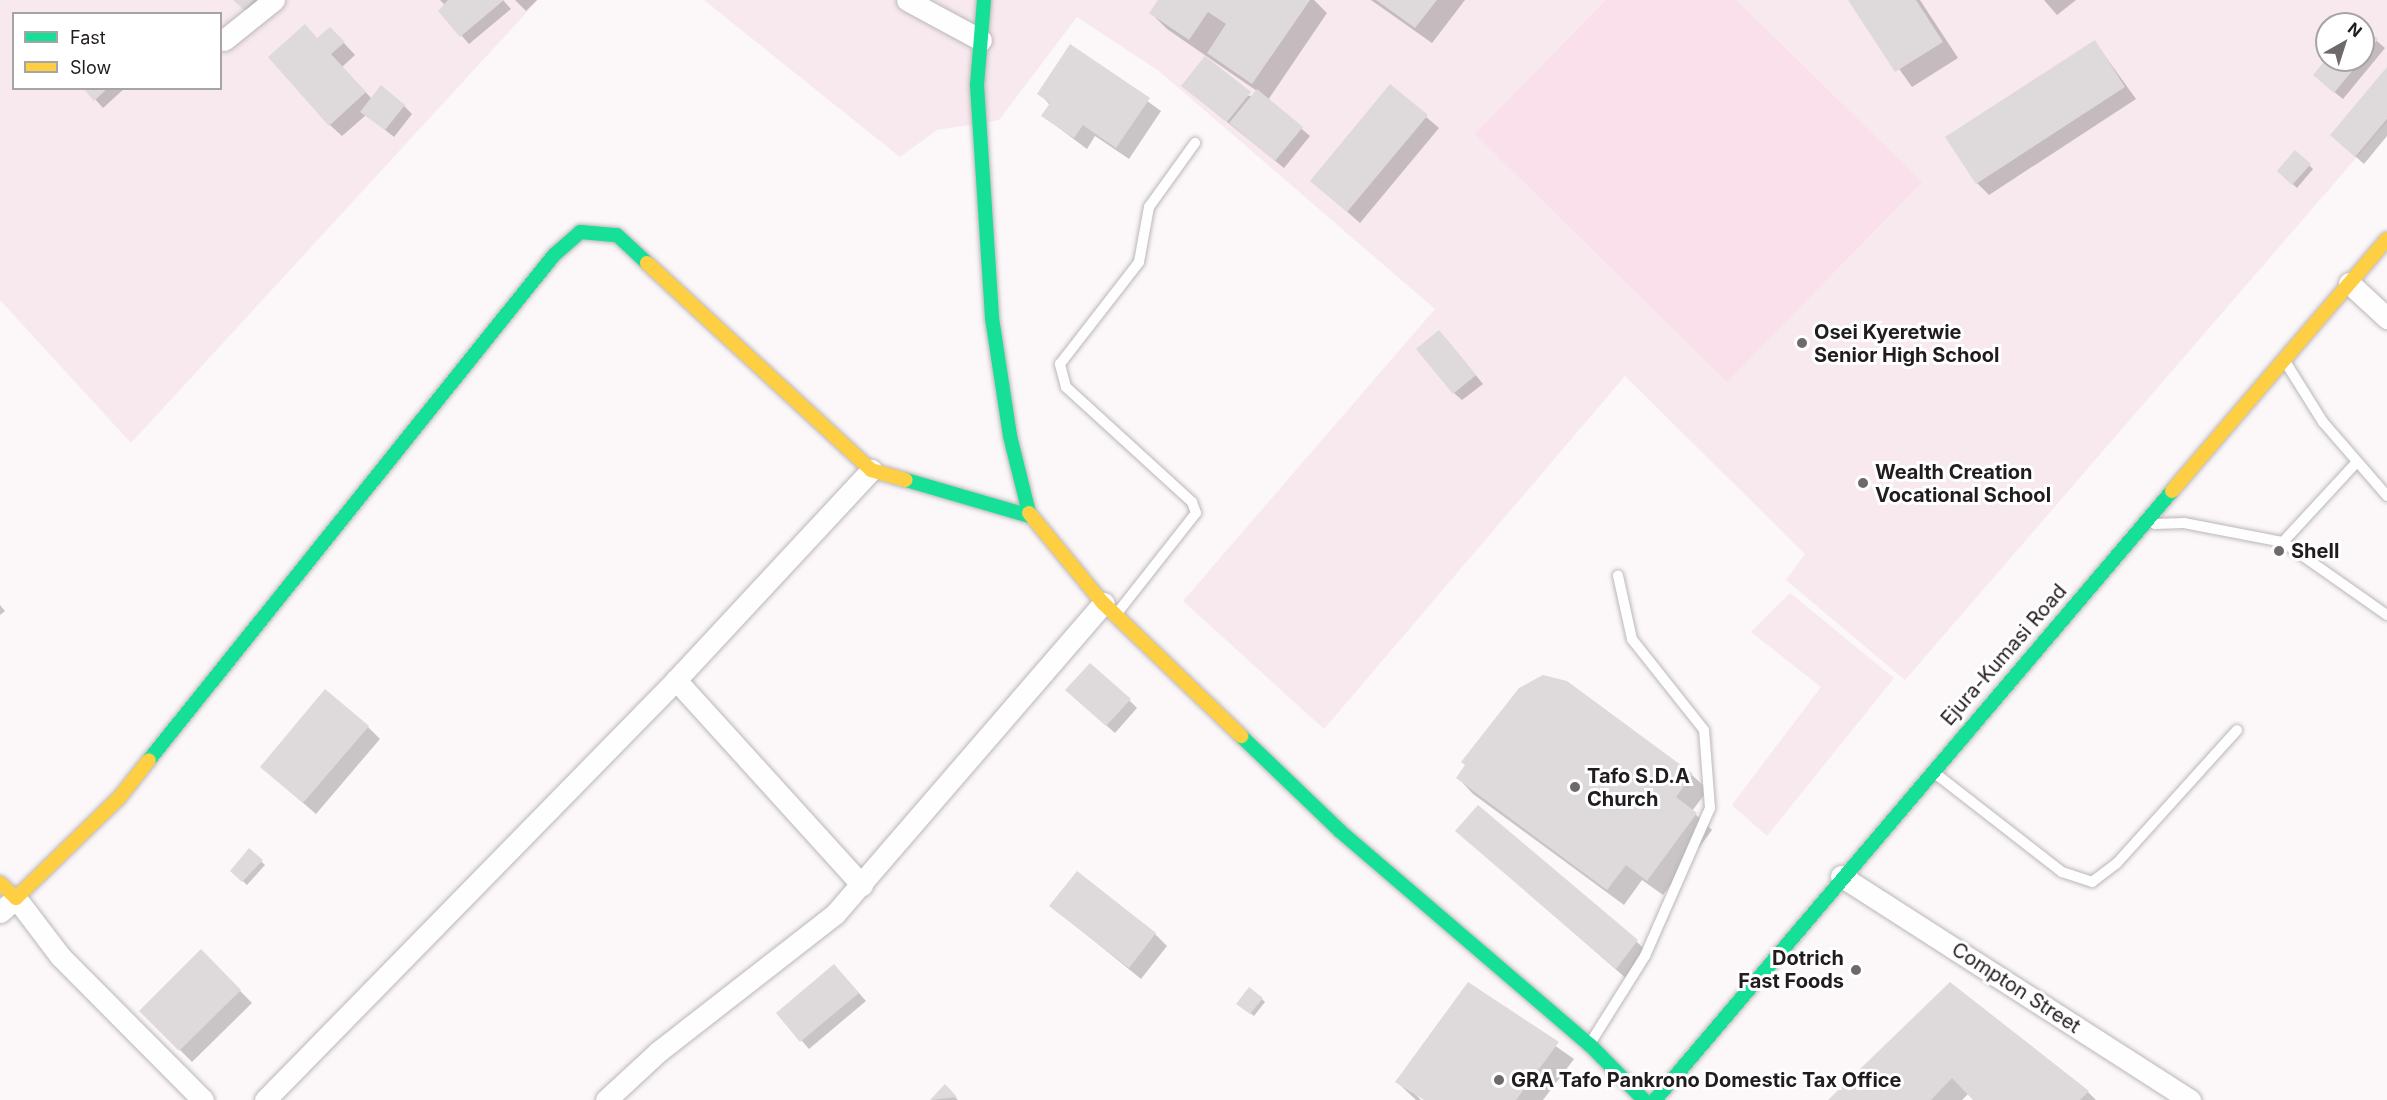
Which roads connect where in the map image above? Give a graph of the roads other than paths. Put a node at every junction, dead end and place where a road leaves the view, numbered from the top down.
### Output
1 (274, 0) edge
2 (907, 0) edge
3 (984, 0) edge
4 (224, 40) dead end
5 (981, 40) junction
6 (1195, 143) dead end
7 (2387, 239) edge
8 (2349, 283) junction
9 (2387, 318) edge
10 (2283, 360) junction
11 (2355, 464) junction
12 (871, 470) junction
13 (2387, 496) edge
14 (1030, 516) junction
15 (2142, 524) junction
16 (2283, 542) junction
17 (1618, 576) dead end
18 (1110, 609) junction
19 (2387, 615) edge
20 (676, 680) junction
21 (2237, 730) dead end
22 (1931, 770) junction
23 (1841, 876) junction
24 (0, 883) edge
25 (862, 885) junction
26 (16, 898) junction
27 (0, 912) edge
28 (1590, 1045) junction
29 (1665, 1088) junction
30 (203, 1100) edge
31 (265, 1100) edge
32 (606, 1100) edge
33 (1644, 1100) edge
34 (1655, 1100) edge
35 (1679, 1100) edge
36 (2190, 1100) edge

1 - 4 street
2 - 5 street
3 - 5 street
5 - 14 street
6 - 18 lane
7 - 8 street, Ejura-Kumasi Road
8 - 9 street
8 - 10 street, Ejura-Kumasi Road
10 - 11 lane
10 - 15 street, Ejura-Kumasi Road
11 - 13 lane
11 - 16 lane
12 - 14 street
12 - 20 street
12 - 26 street
14 - 18 street
15 - 16 lane
15 - 22 street, Ejura-Kumasi Road
16 - 19 lane
17 - 28 lane
18 - 25 street
18 - 28 street
20 - 25 street
20 - 31 street
21 - 22 lane
22 - 23 street, Ejura-Kumasi Road
23 - 29 street, Ejura-Kumasi Road
23 - 36 street, Compton Street
24 - 26 street
25 - 32 street
26 - 27 street
26 - 30 street
28 - 33 street
29 - 34 street, Ejura-Kumasi Road
29 - 35 lane

